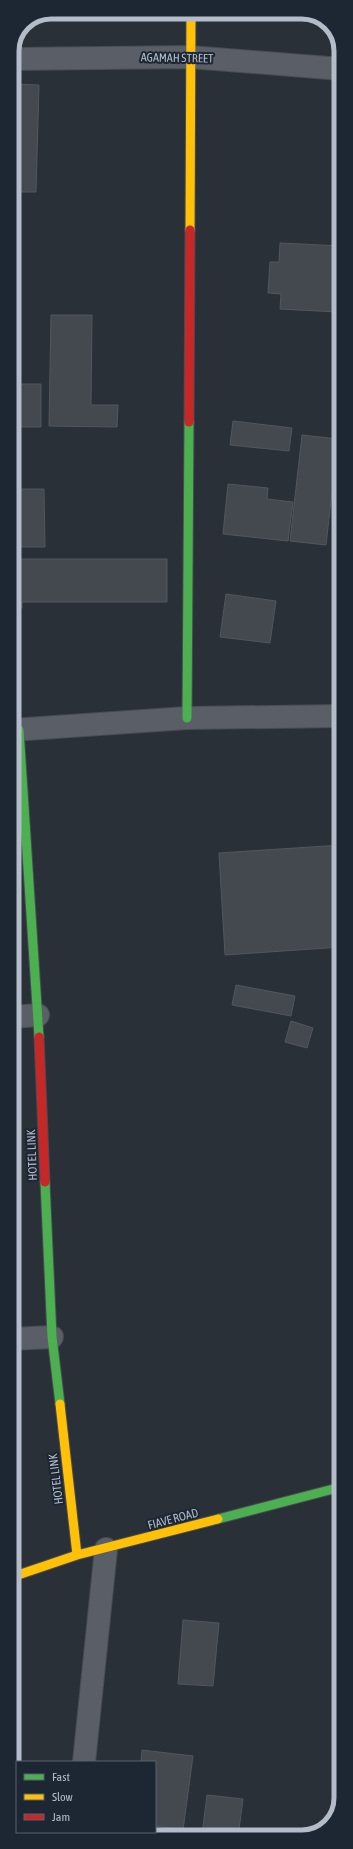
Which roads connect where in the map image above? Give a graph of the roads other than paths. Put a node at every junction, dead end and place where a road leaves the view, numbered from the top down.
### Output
1 (191, 19) edge
2 (190, 57) junction
3 (19, 59) edge
4 (334, 68) edge
5 (334, 716) edge
6 (187, 718) junction
7 (19, 730) edge
8 (19, 780) edge
9 (38, 1015) junction
10 (19, 1016) edge
11 (52, 1337) junction
12 (19, 1339) edge
13 (334, 1489) edge
14 (106, 1549) junction
15 (77, 1555) junction
16 (19, 1575) edge
17 (84, 1761) edge

1 - 2 street
2 - 3 street, AGAMAH STREET
2 - 4 street, AGAMAH STREET
2 - 6 street
5 - 6 street
6 - 7 street
8 - 9 street, HOTEL LINK
9 - 10 street
9 - 11 street, HOTEL LINK
11 - 12 street
11 - 15 street, HOTEL LINK
13 - 14 street, FIAVE ROAD
14 - 15 street, FIAVE ROAD
14 - 17 street
15 - 16 street, FIAVE ROAD

